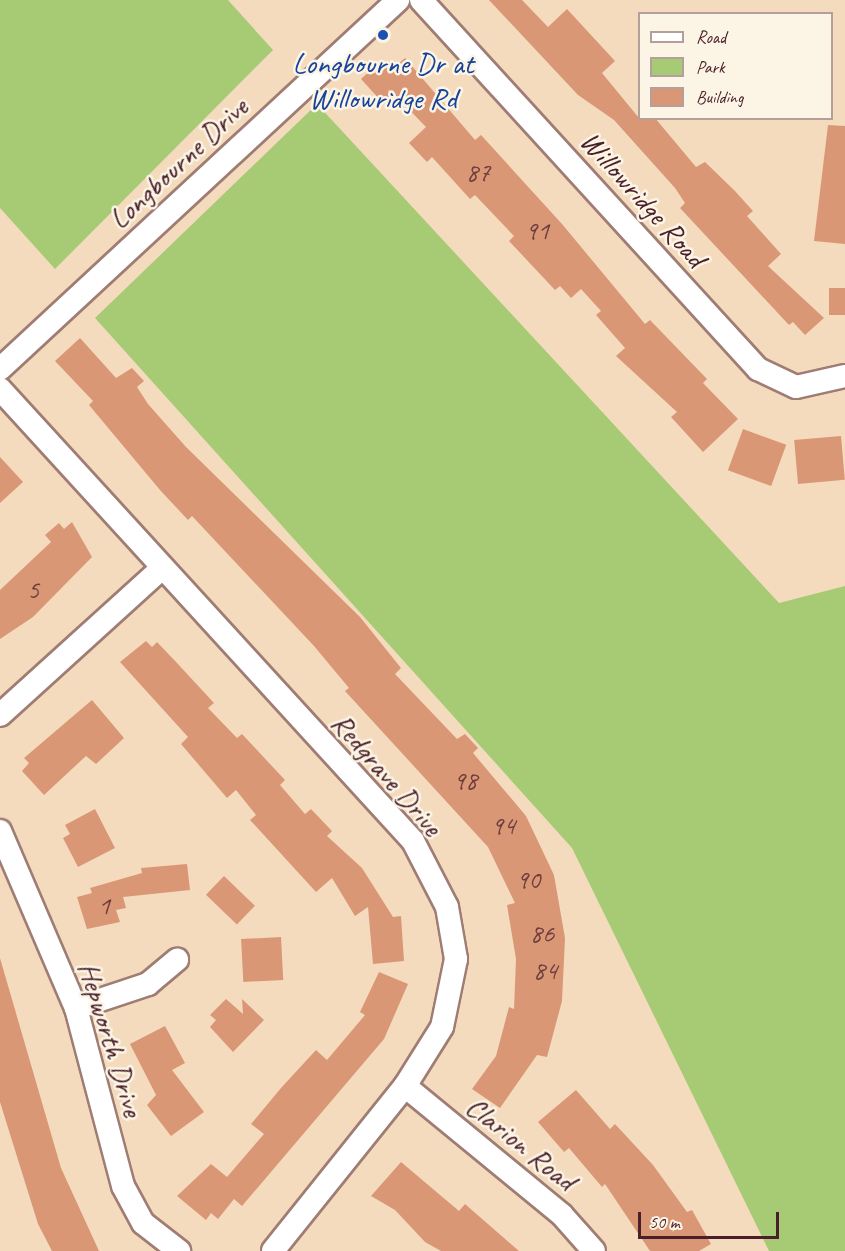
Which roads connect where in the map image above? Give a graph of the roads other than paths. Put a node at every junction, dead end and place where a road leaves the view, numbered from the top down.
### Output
1 (398, 0) edge
2 (421, 0) edge
3 (0, 369) edge
4 (845, 376) edge
5 (0, 388) edge
6 (160, 570) junction
7 (0, 716) edge
8 (0, 831) edge
9 (177, 960) dead end
10 (76, 1008) junction
11 (405, 1086) junction
12 (179, 1251) edge
13 (273, 1251) edge
14 (594, 1251) edge

1 - 3 street, Longbourne Drive
2 - 4 street, Willowridge Road
5 - 6 street, Redgrave Drive
6 - 7 street
6 - 11 street, Redgrave Drive
8 - 10 street, Hepworth Drive
9 - 10 street
10 - 12 street, Hepworth Drive
11 - 13 street, Redgrave Drive
11 - 14 street, Clarion Road

